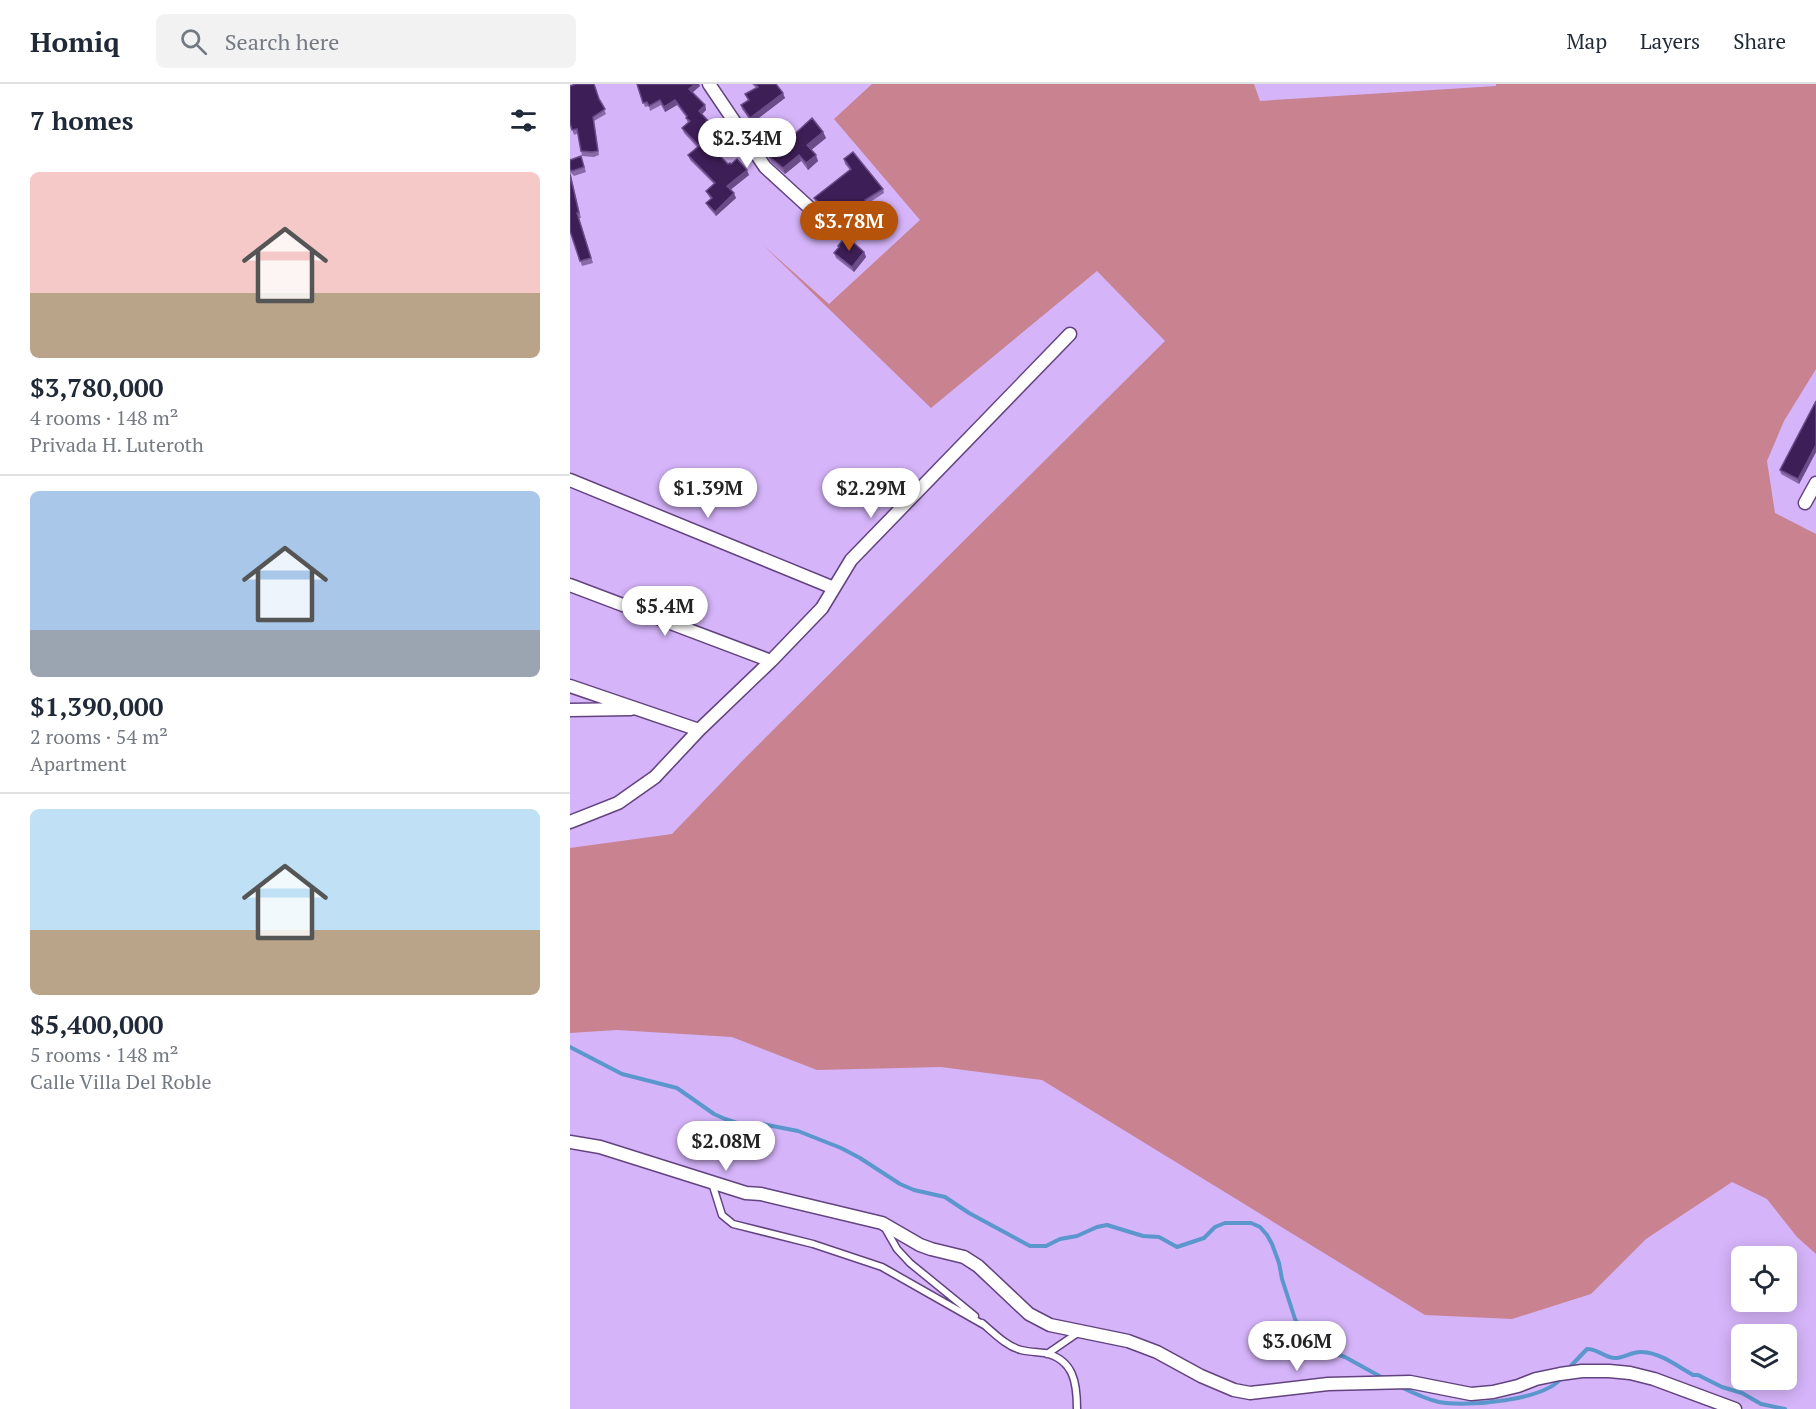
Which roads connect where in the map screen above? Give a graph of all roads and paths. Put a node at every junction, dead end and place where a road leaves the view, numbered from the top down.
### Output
1 (709, 84) edge
2 (824, 221) dead end
3 (1070, 333) dead end
4 (570, 480) edge
5 (1816, 483) edge
6 (1805, 503) dead end
7 (570, 585) edge
8 (834, 588) junction
9 (771, 661) junction
10 (570, 686) edge
11 (641, 709) junction
12 (570, 710) edge
13 (699, 730) junction
14 (570, 822) edge
15 (570, 1142) edge
16 (711, 1183) junction
17 (882, 1223) junction
18 (984, 1325) junction
19 (1081, 1331) junction
20 (1047, 1354) junction
21 (1077, 1409) edge
22 (1735, 1409) edge

1 - 2 street
3 - 8 street
4 - 8 street
5 - 6 street
7 - 9 street
8 - 9 street
9 - 13 street
10 - 11 street
11 - 12 street
11 - 13 street
13 - 14 street
15 - 16 street
16 - 17 street
16 - 18 lane
17 - 18 lane
17 - 19 street
18 - 20 lane
19 - 20 lane
19 - 22 street
20 - 21 lane

